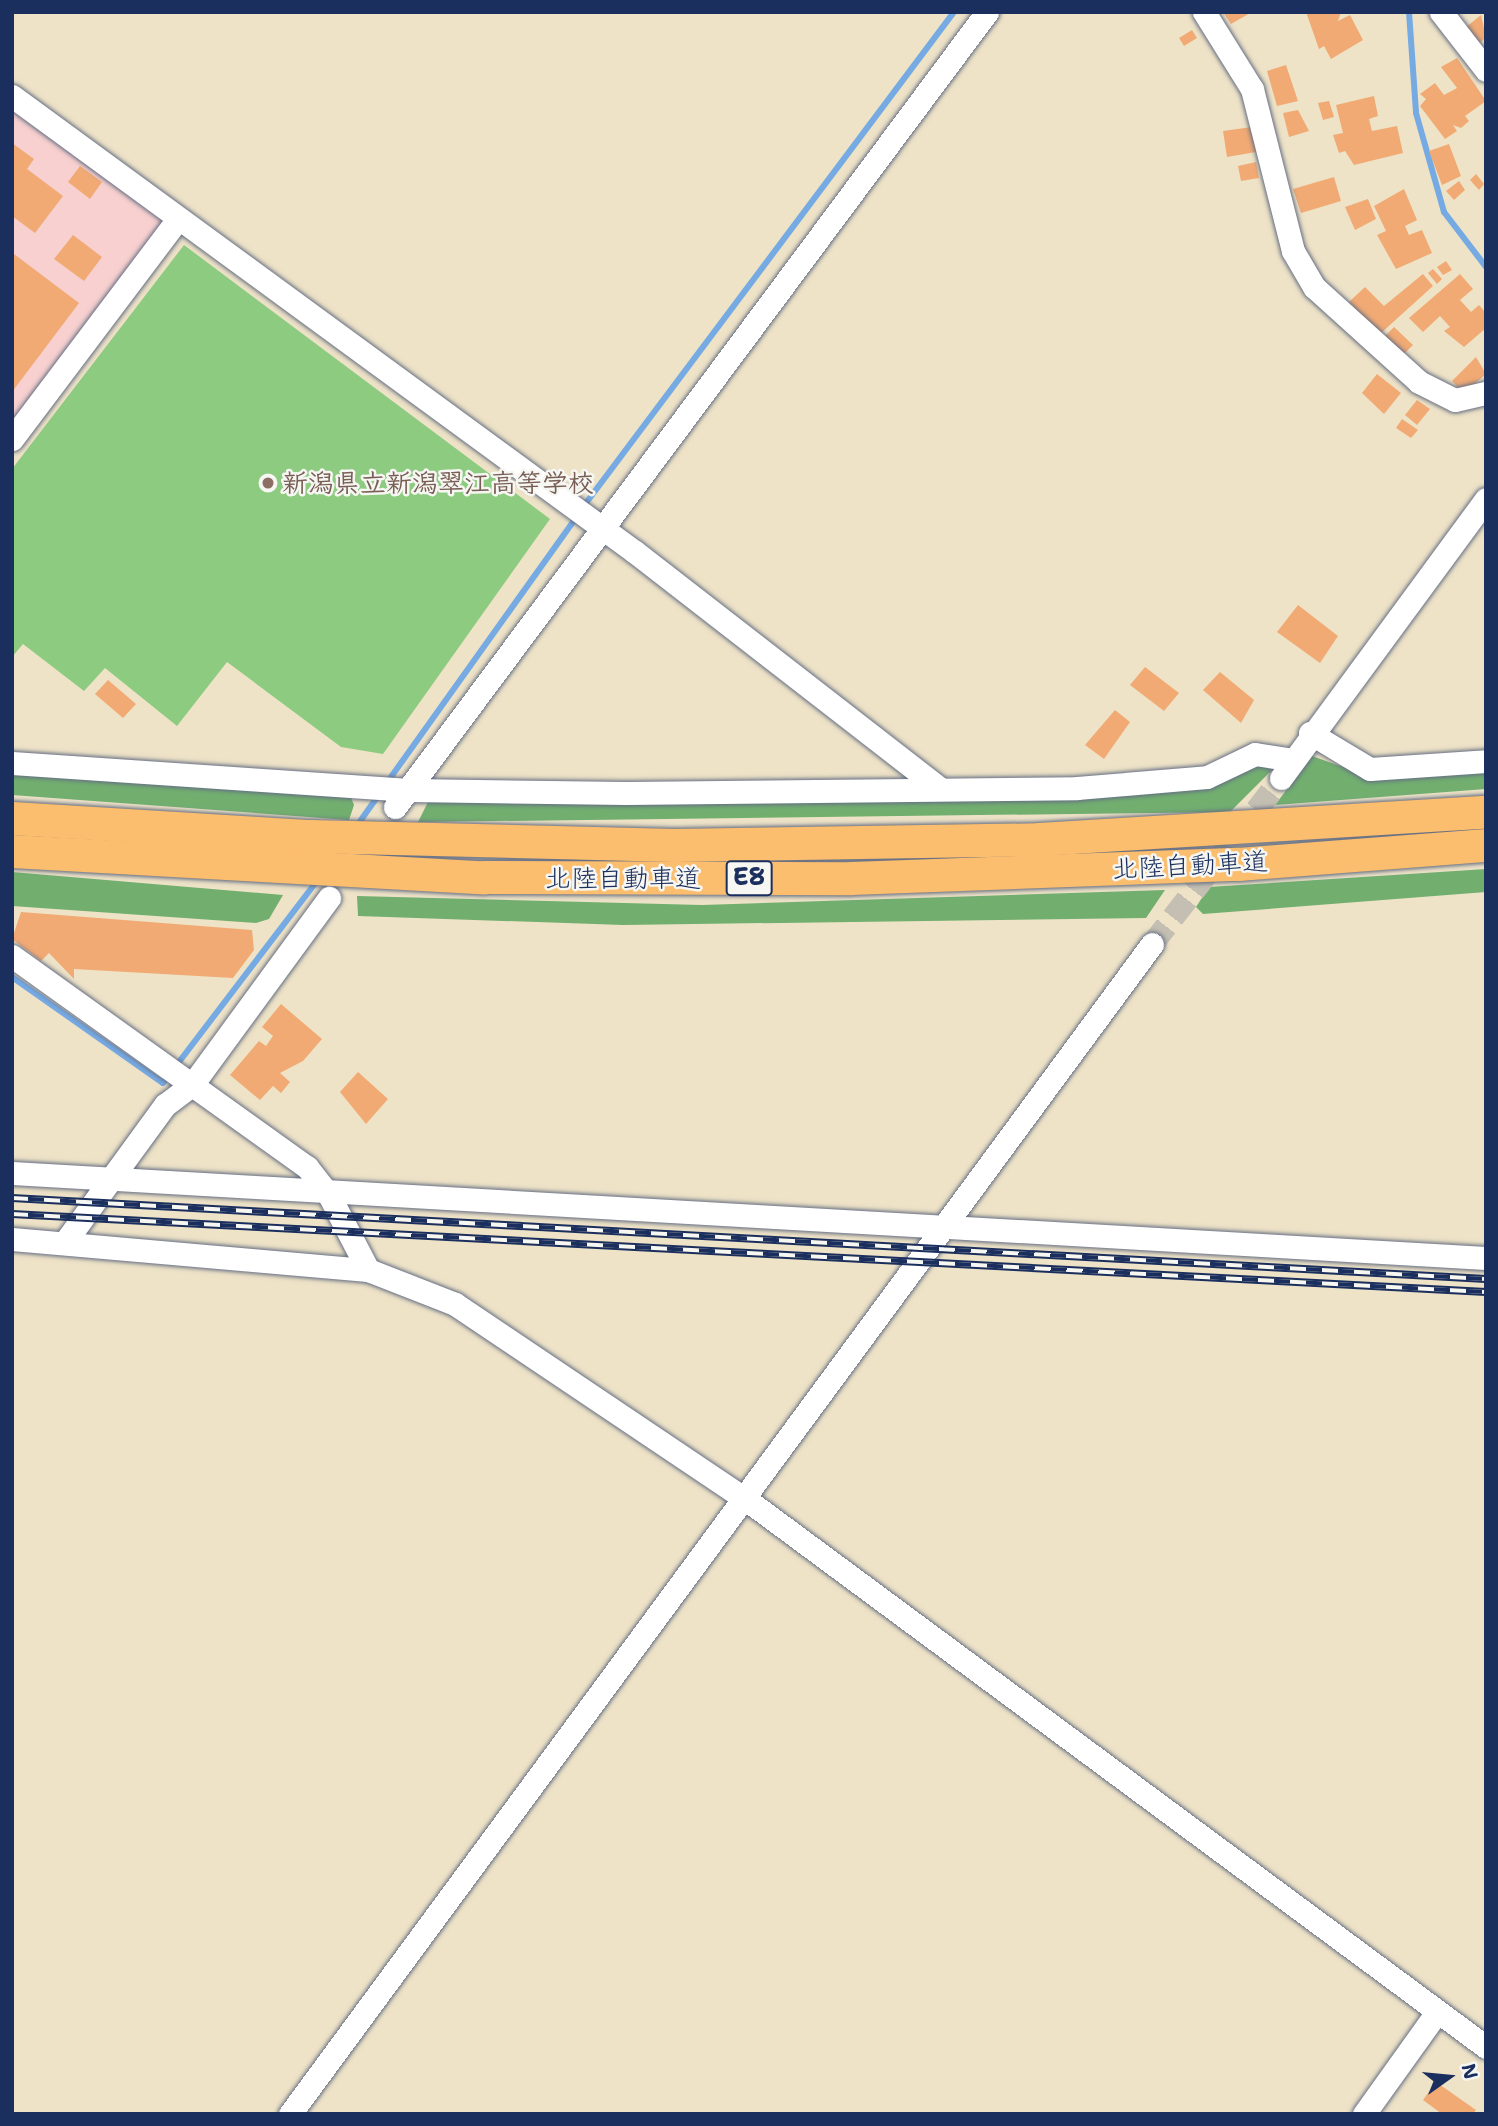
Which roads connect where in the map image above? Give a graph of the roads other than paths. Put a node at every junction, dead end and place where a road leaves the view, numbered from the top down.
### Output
1 (987, 12) edge
2 (1204, 12) edge
3 (1441, 12) edge
4 (1486, 70) edge
5 (12, 96) edge
6 (178, 219) junction
7 (1486, 393) edge
8 (12, 439) edge
9 (1486, 499) edge
10 (604, 530) junction
11 (1310, 733) junction
12 (1486, 761) edge
13 (12, 763) edge
14 (938, 787) junction
15 (402, 799) junction
16 (1486, 812) edge
17 (12, 818) edge
18 (1486, 845) edge
19 (12, 851) edge
20 (329, 898) dead end
21 (1152, 944) tunnel mouth
22 (12, 956) edge
23 (192, 1085) junction
24 (12, 1173) edge
25 (110, 1178) junction
26 (329, 1195) junction
27 (944, 1228) junction
28 (12, 1239) edge
29 (65, 1242) junction
30 (1486, 1258) edge
31 (368, 1270) junction
32 (747, 1500) junction
33 (1437, 2011) junction
34 (1486, 2047) edge
35 (290, 2114) edge
36 (1364, 2114) edge

1 - 10 street
2 - 7 street
3 - 4 street
5 - 6 street
6 - 8 street
6 - 10 street
9 - 11 street
10 - 14 street
10 - 15 street
11 - 12 street
11 - 14 street
13 - 15 street
14 - 15 street
16 - 17 highway, 北陸自動車道 / E8
18 - 19 highway, 北陸自動車道 / E8
20 - 23 street
21 - 27 street
22 - 23 street
23 - 25 street
23 - 26 street
24 - 25 street
25 - 26 street
25 - 29 street
26 - 27 street
26 - 31 street
27 - 30 street
27 - 32 street
28 - 29 street
29 - 31 street
31 - 32 street
32 - 33 street
32 - 35 street
33 - 34 street
33 - 36 street

